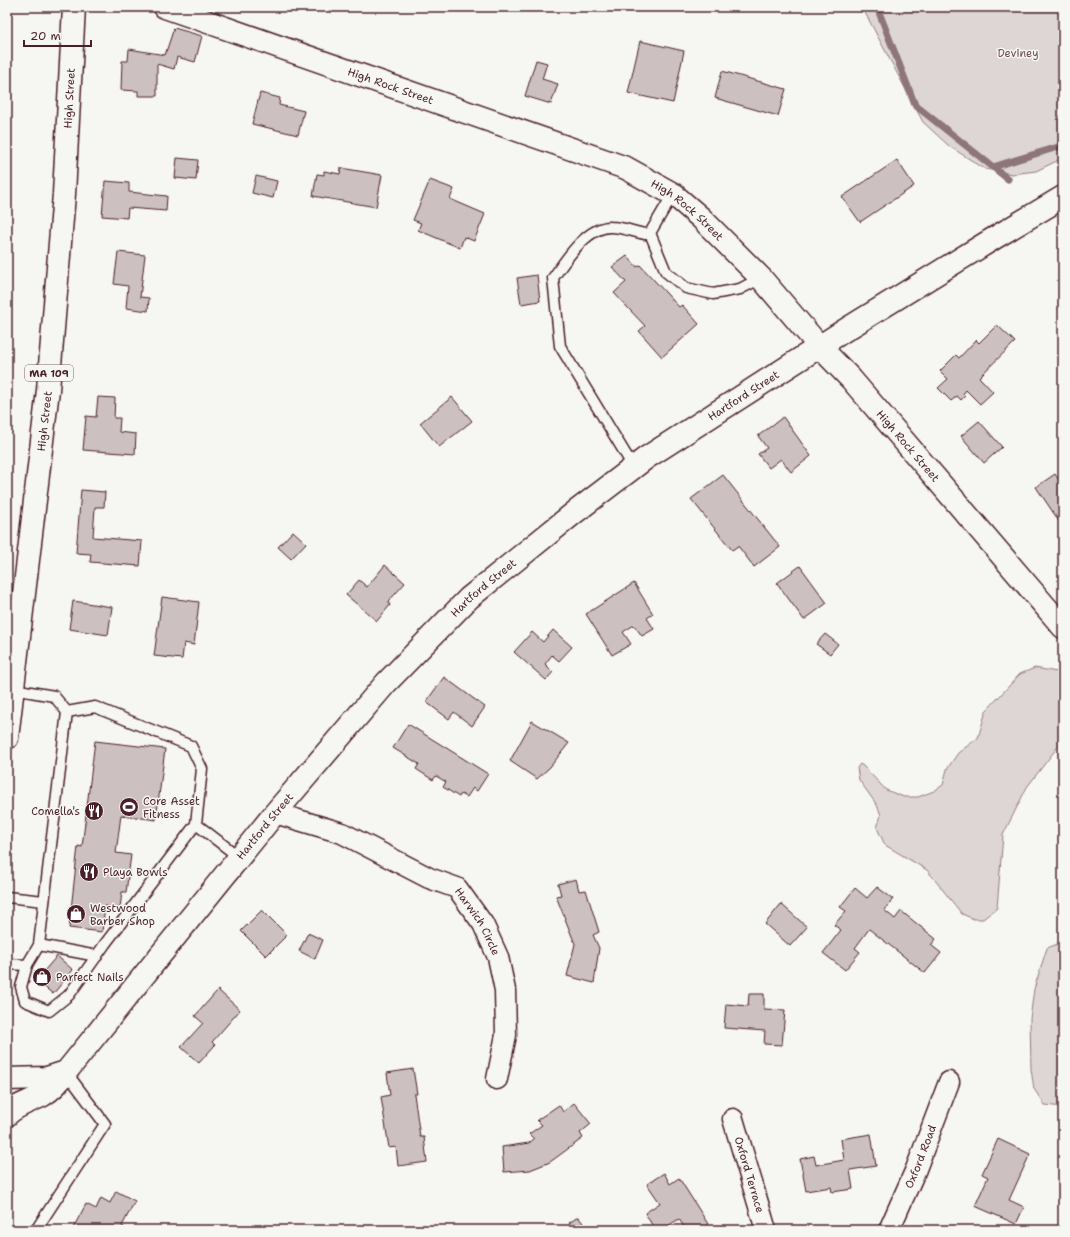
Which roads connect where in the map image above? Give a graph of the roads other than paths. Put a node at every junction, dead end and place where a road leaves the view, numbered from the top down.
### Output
1 (74, 7) edge
2 (165, 7) edge
3 (673, 194) junction
4 (1063, 197) edge
5 (650, 233) junction
6 (761, 278) junction
7 (820, 346) junction
8 (634, 468) junction
9 (1063, 627) edge
10 (13, 689) junction
11 (66, 712) junction
12 (7, 731) edge
13 (275, 813) junction
14 (196, 824) junction
15 (239, 857) junction
16 (7, 897) edge
17 (44, 901) junction
18 (39, 945) junction
19 (97, 956) junction
20 (7, 964) edge
21 (27, 965) junction
22 (66, 1072) junction
23 (7, 1079) edge
24 (497, 1080) dead end
25 (949, 1082) dead end
26 (7, 1115) edge
27 (733, 1120) dead end
28 (36, 1230) edge
29 (766, 1230) edge
30 (889, 1230) edge

1 - 10 street, High Street / MA 109
2 - 3 street, High Rock Street
3 - 5 lane
3 - 6 street, High Rock Street
4 - 7 street, Hartford Street
5 - 6 lane
5 - 8 lane
6 - 7 street, High Rock Street
7 - 8 street, Hartford Street
7 - 9 street, High Rock Street
8 - 13 street, Hartford Street
10 - 11 lane
10 - 12 street, High Street / MA 109
11 - 14 lane
11 - 17 lane
13 - 15 street, Hartford Street
13 - 24 street, Harwich Circle
14 - 15 lane
14 - 19 lane
15 - 22 street, Hartford Street
16 - 17 lane
17 - 18 lane
18 - 19 lane
18 - 21 lane
19 - 21 lane
20 - 21 lane
22 - 23 street
22 - 26 street, Hartford Street
22 - 28 lane
25 - 30 street, Oxford Road
27 - 29 street, Oxford Terrace

